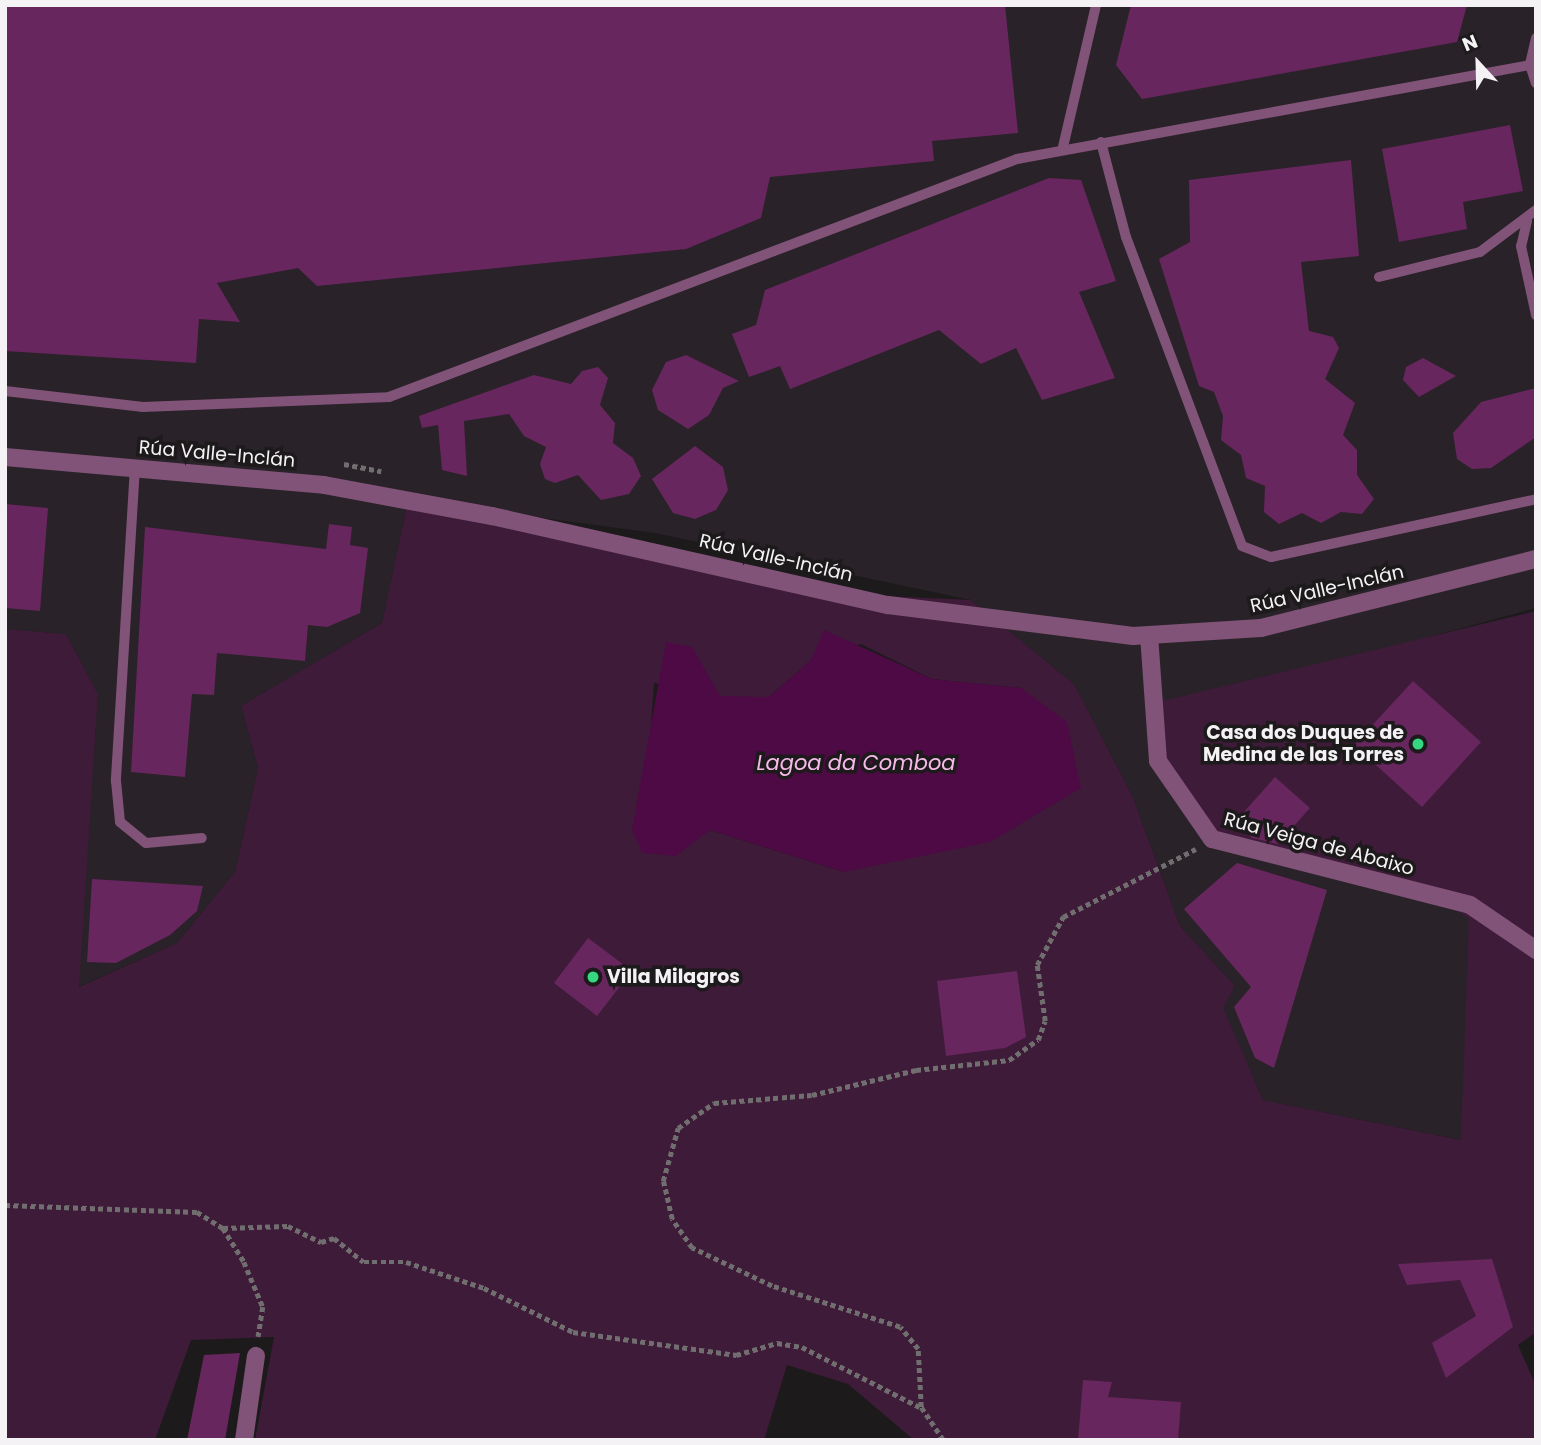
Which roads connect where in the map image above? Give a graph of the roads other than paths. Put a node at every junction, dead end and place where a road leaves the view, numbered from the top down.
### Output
1 (1096, 5) edge
2 (1536, 37) edge
3 (1530, 65) junction
4 (1536, 83) edge
5 (1101, 142) junction
6 (1063, 147) junction
7 (1536, 210) edge
8 (1527, 221) junction
9 (1379, 278) dead end
10 (1536, 315) edge
11 (5, 391) edge
12 (5, 457) edge
13 (135, 467) junction
14 (1536, 499) edge
15 (1536, 559) edge
16 (1149, 635) junction
17 (202, 838) dead end
18 (1536, 950) edge
19 (256, 1356) road end
20 (244, 1440) edge

1 - 6 lane
2 - 3 lane
3 - 4 lane
3 - 5 lane
5 - 6 lane
5 - 14 lane
6 - 11 lane
7 - 8 lane
8 - 9 lane
8 - 10 lane
12 - 13 street, Rúa Valle-Inclán
13 - 16 street, Rúa Valle-Inclán
13 - 17 lane
15 - 16 street, Rúa Valle-Inclán
16 - 18 street, Rúa Veiga de Abaixo
19 - 20 street

